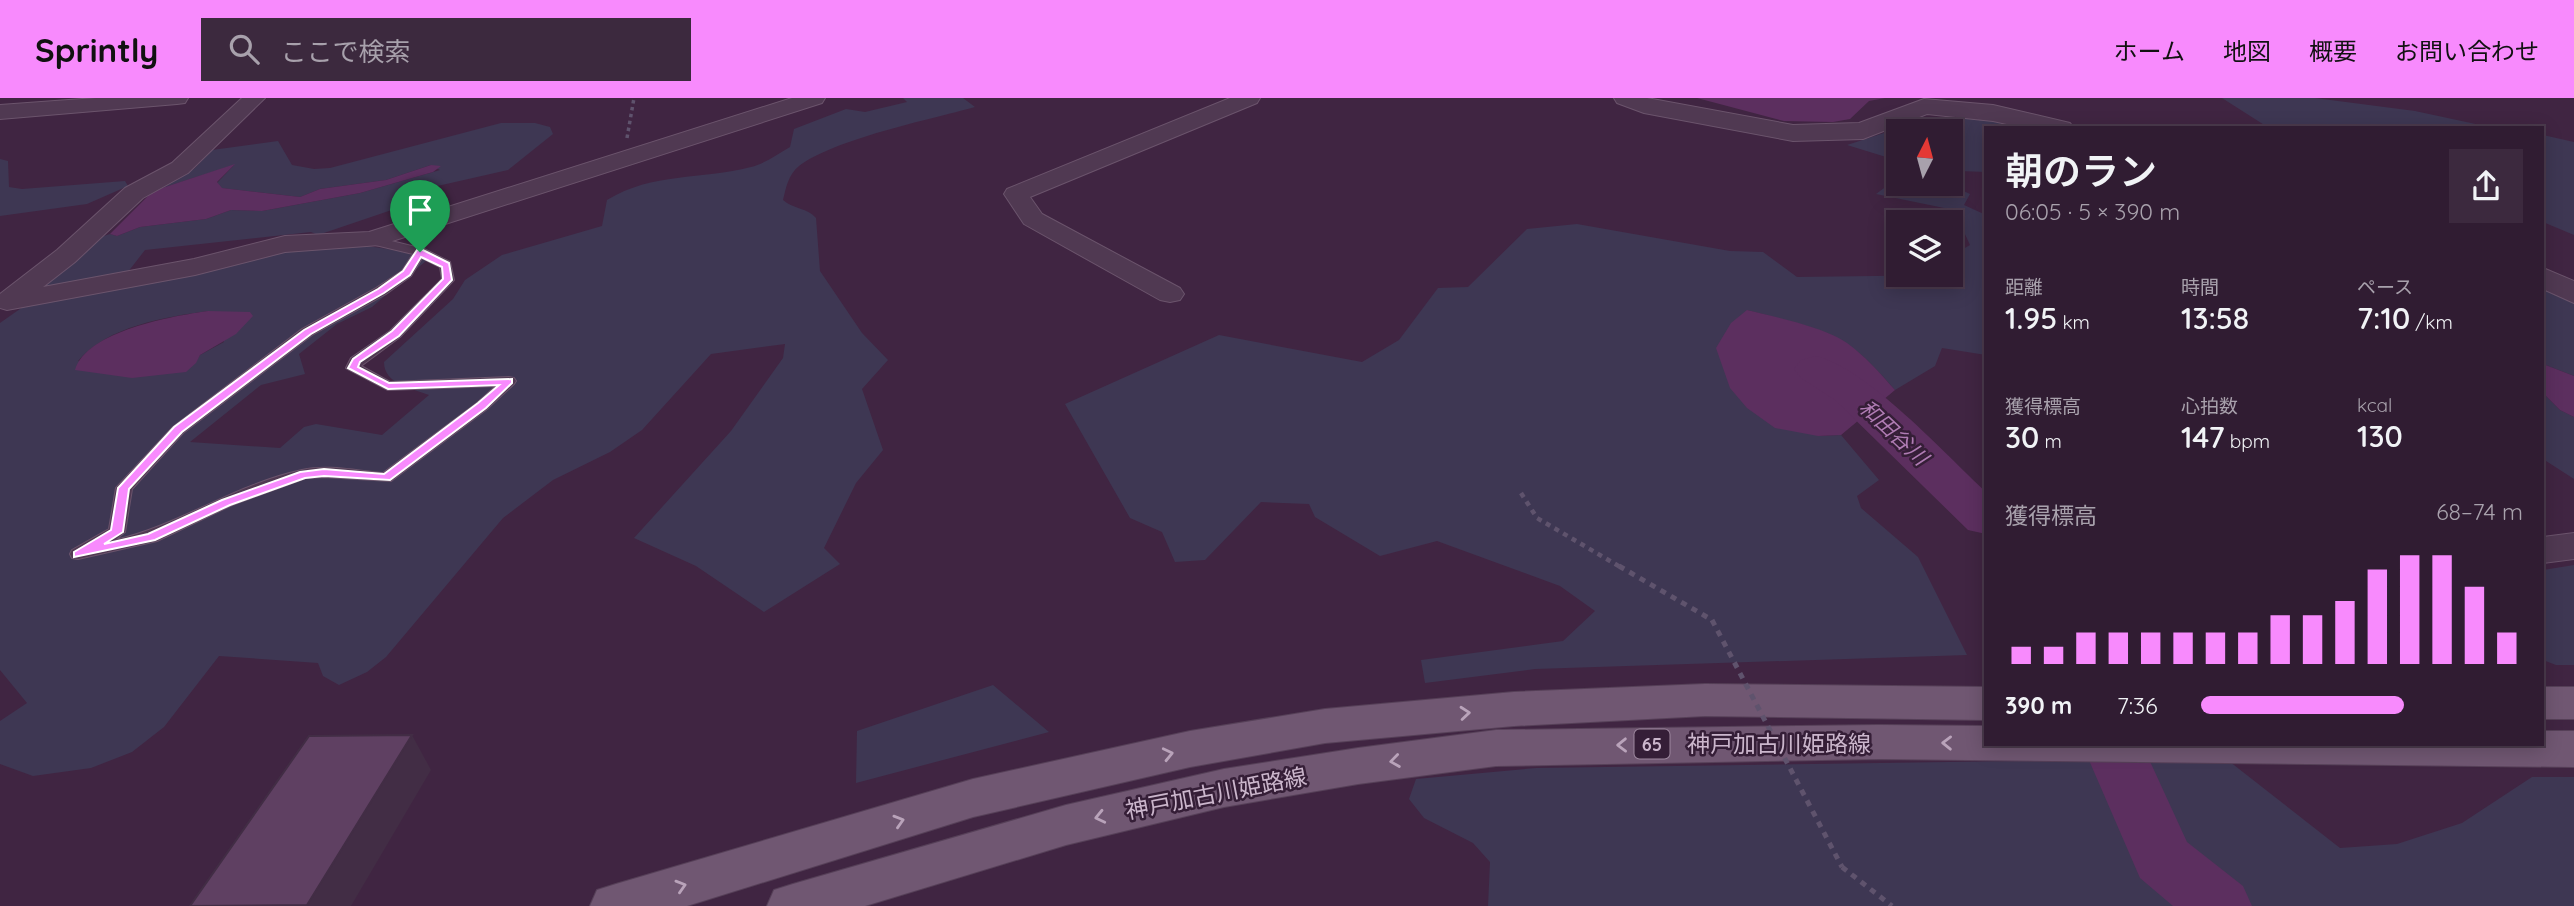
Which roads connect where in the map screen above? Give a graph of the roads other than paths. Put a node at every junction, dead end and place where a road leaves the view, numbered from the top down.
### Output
1 (167, 98) edge
2 (254, 98) edge
3 (814, 98) edge
4 (1250, 98) edge
5 (1626, 98) edge
6 (0, 112) edge
7 (2052, 126) edge
8 (371, 240) junction
9 (420, 252) junction
10 (2544, 278) edge
11 (1170, 294) dead end
12 (2574, 294) edge
13 (2574, 546) edge
14 (2544, 550) edge
15 (2544, 703) edge
16 (2574, 703) edge
17 (1984, 704) edge
18 (1984, 743) edge
19 (2410, 746) edge
20 (2543, 747) edge
21 (616, 906) edge
22 (793, 906) edge

1 - 6 street
2 - 8 street
3 - 8 street
4 - 11 street
5 - 7 street
8 - 9 lane
9 - 9 lane
10 - 12 street
13 - 14 street
15 - 16 main road
21 -> 17 main road, 神戸加古川姫路線 / 65
18 -> 22 main road, 神戸加古川姫路線 / 65
20 -> 19 main road, 神戸加古川姫路線 / 65

